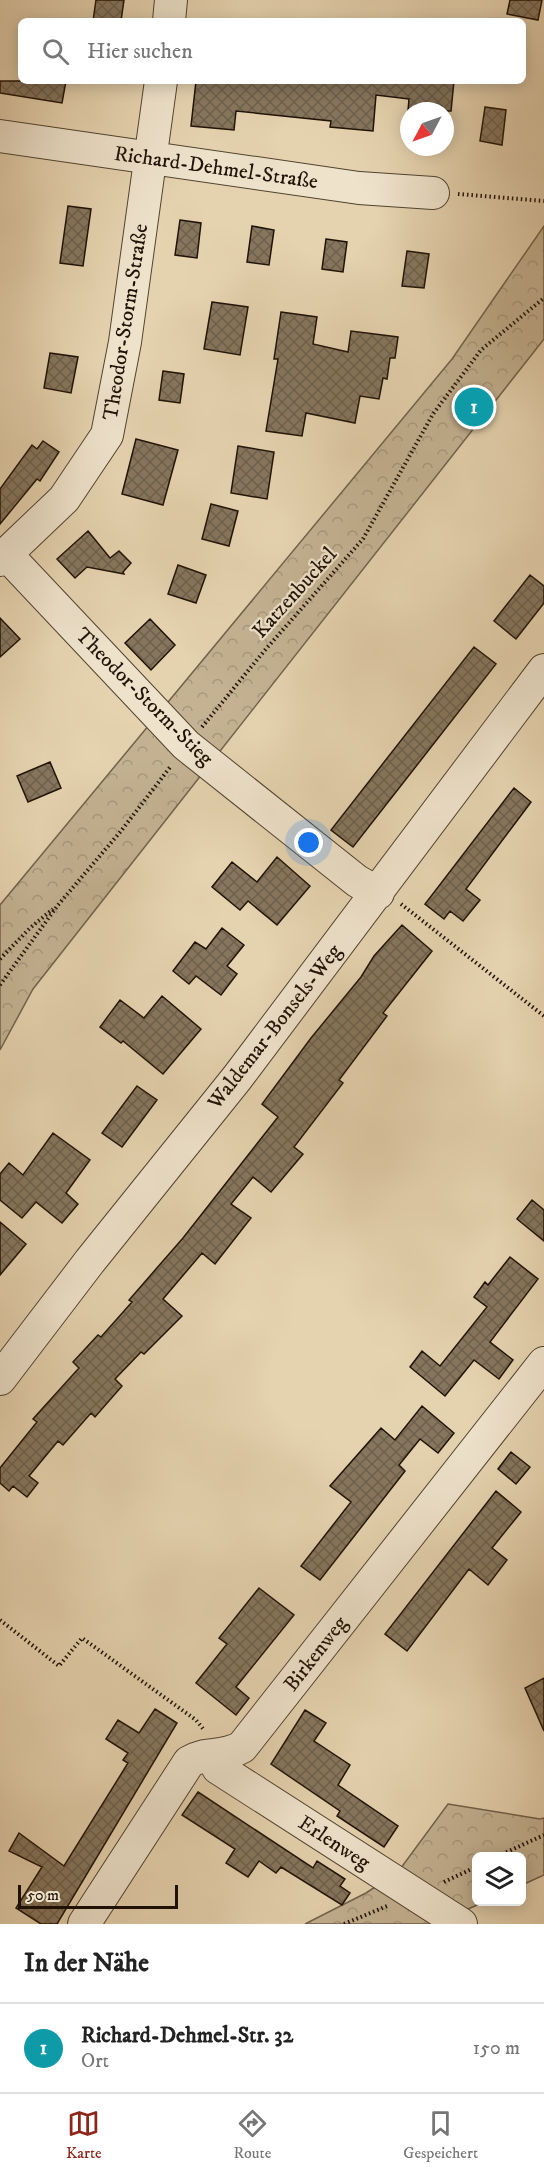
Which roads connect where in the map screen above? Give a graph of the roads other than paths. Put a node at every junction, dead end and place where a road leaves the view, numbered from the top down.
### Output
1 (171, 0) edge
2 (169, 18) edge
3 (161, 84) edge
4 (0, 136) edge
5 (152, 160) junction
6 (433, 193) road end
7 (3, 557) edge
8 (544, 670) edge
9 (379, 890) junction
10 (544, 1363) edge
11 (0, 1380) edge
12 (212, 1756) junction
13 (84, 1924) edge
14 (461, 1924) edge

1 - 2 street
3 - 5 street, Theodor-Storm-Straße
4 - 5 street, Richard-Dehmel-Straße
5 - 6 street, Richard-Dehmel-Straße
5 - 7 street, Theodor-Storm-Straße
7 - 9 street, Theodor-Storm-Stieg
8 - 9 street, Waldemar-Bonsels-Weg
9 - 11 street, Waldemar-Bonsels-Weg
10 - 12 street, Birkenweg
12 - 13 street, Birkenweg
12 - 14 street, Erlenweg

